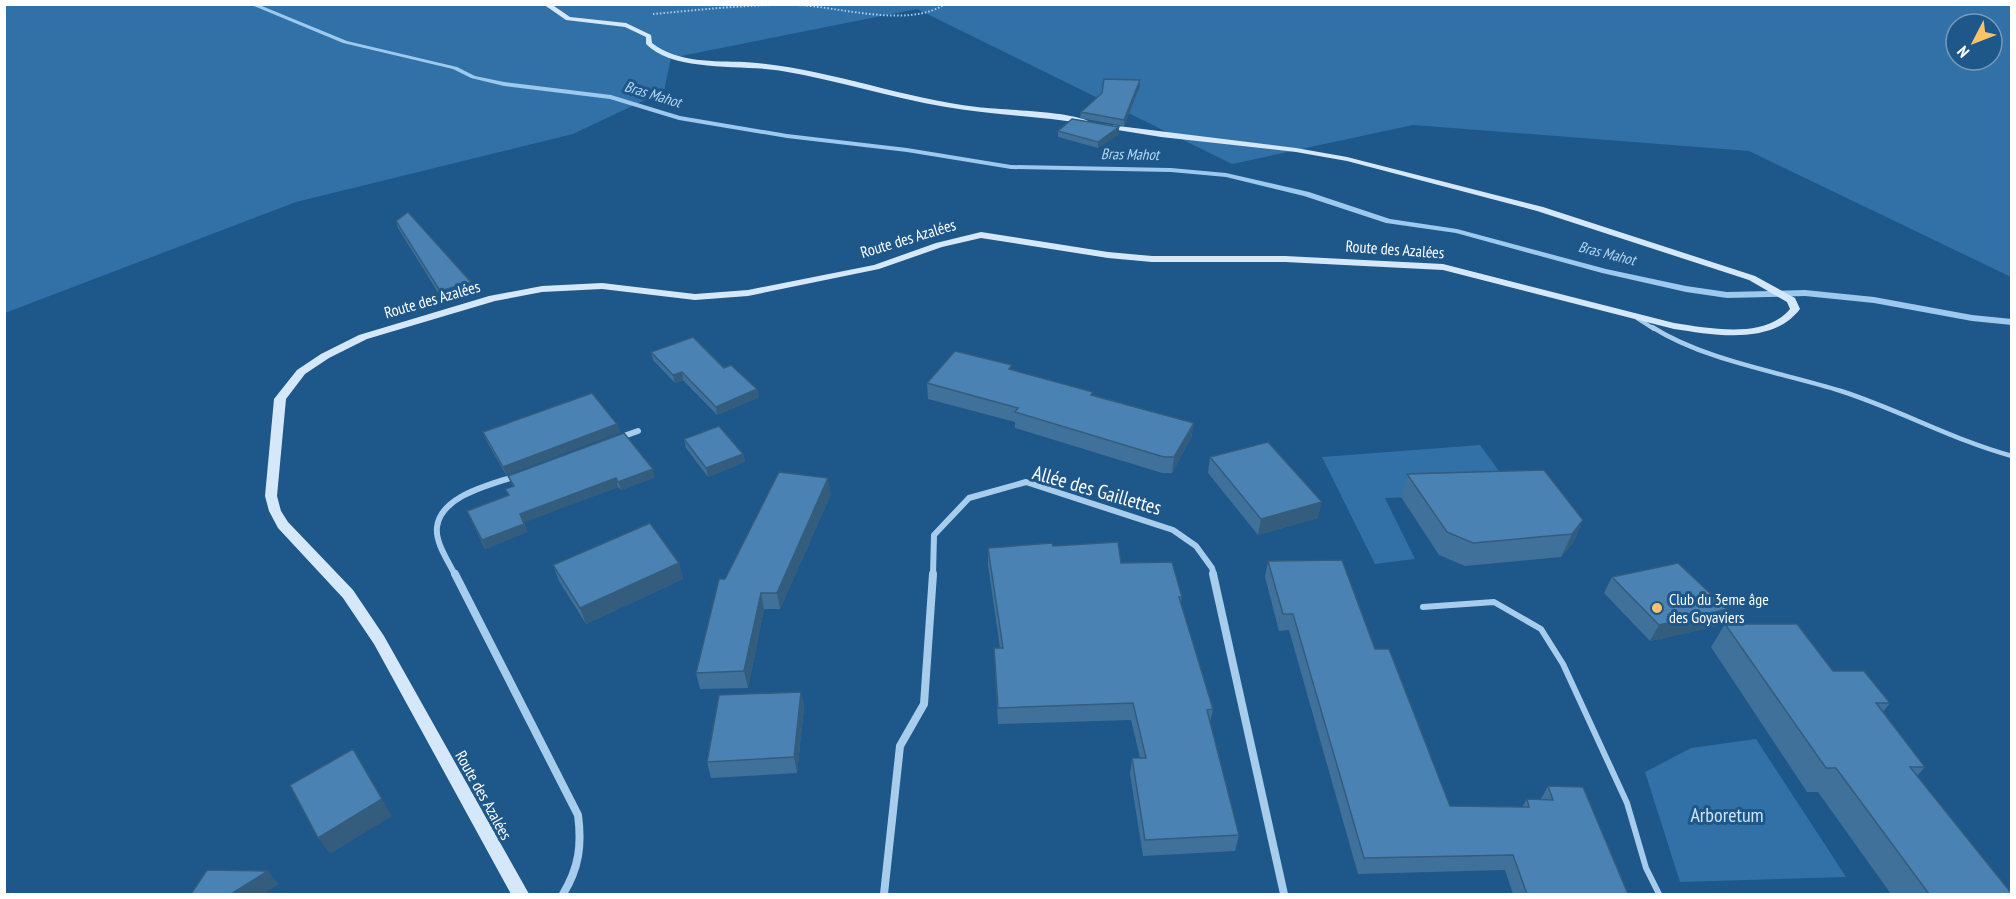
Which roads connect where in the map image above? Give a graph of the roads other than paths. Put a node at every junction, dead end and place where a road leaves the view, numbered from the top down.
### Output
1 (546, 4) edge
2 (1633, 315) junction
3 (638, 430) dead end
4 (615, 439) edge
5 (2012, 456) edge
6 (526, 472) edge
7 (1423, 607) dead end
8 (520, 894) edge
9 (563, 894) edge
10 (884, 894) edge
11 (1284, 894) edge
12 (1659, 894) edge

1 - 2 main road, Route des Azalées
2 - 5 lane
2 - 8 main road, Route des Azalées
3 - 4 street
6 - 9 street
7 - 12 lane
10 - 11 street, Allée des Gaillettes

